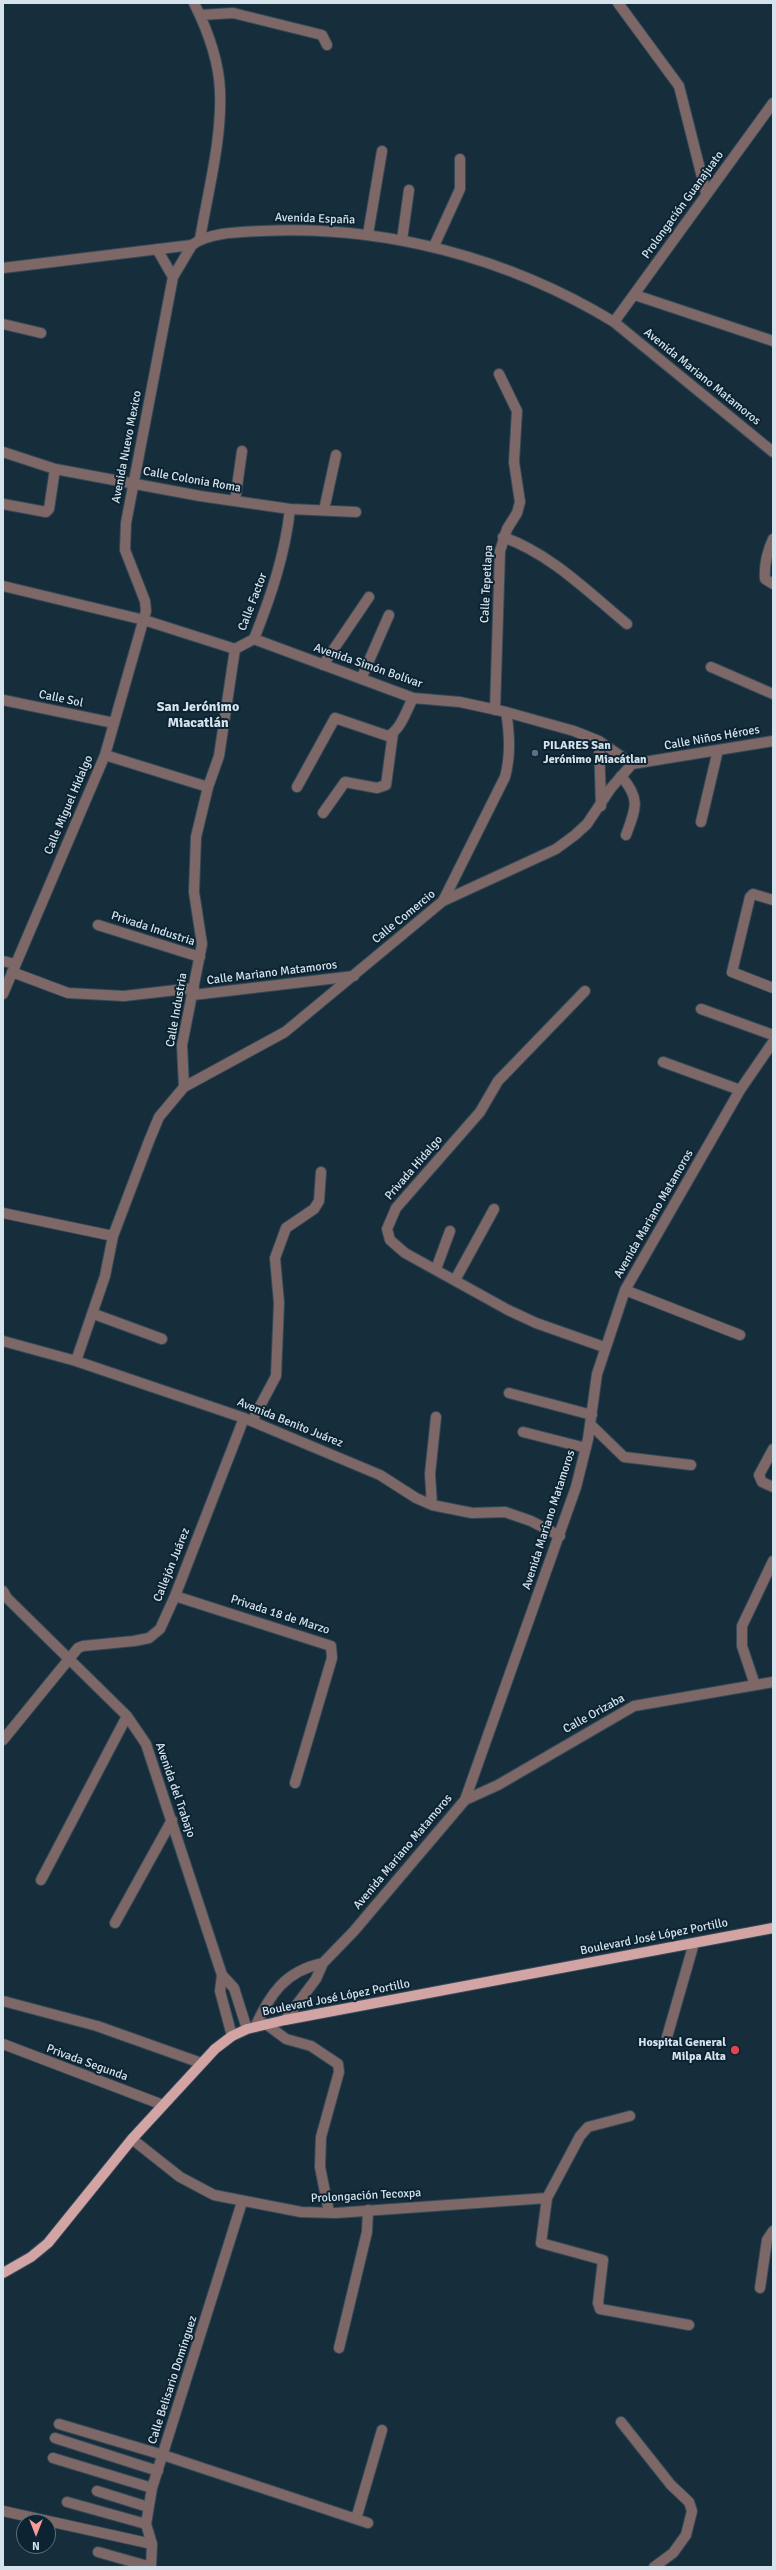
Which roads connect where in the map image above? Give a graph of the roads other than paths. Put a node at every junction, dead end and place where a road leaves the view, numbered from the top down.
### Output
1 (194, 3) edge
2 (618, 3) edge
3 (200, 15) junction
4 (327, 45) dead end
5 (773, 103) edge
6 (382, 151) dead end
7 (460, 159) dead end
8 (409, 190) dead end
9 (706, 193) junction
10 (368, 234) junction
11 (402, 240) junction
12 (196, 242) junction
13 (434, 246) junction
14 (157, 249) junction
15 (3, 268) edge
16 (173, 277) junction
17 (635, 295) junction
18 (614, 322) junction
19 (3, 324) edge
20 (41, 333) dead end
21 (773, 341) edge
22 (499, 374) dead end
23 (242, 451) dead end
24 (3, 452) edge
25 (773, 452) edge
26 (336, 455) dead end
27 (55, 469) junction
28 (134, 483) junction
29 (235, 501) junction
30 (3, 504) edge
31 (290, 509) junction
32 (324, 510) junction
33 (356, 512) dead end
34 (503, 537) junction
35 (773, 539) edge
36 (773, 584) edge
37 (3, 586) edge
38 (369, 597) dead end
39 (389, 615) dead end
40 (144, 620) junction
41 (627, 624) dead end
42 (254, 639) junction
43 (235, 649) junction
44 (322, 665) junction
45 (712, 667) dead end
46 (361, 679) junction
47 (773, 694) edge
48 (413, 698) junction
49 (3, 700) edge
50 (495, 710) junction
51 (506, 712) junction
52 (114, 723) junction
53 (393, 733) junction
54 (599, 741) junction
55 (773, 741) edge
56 (718, 750) junction
57 (105, 755) junction
58 (632, 764) junction
59 (621, 776) junction
60 (208, 787) junction
61 (297, 787) dead end
62 (600, 806) junction
63 (323, 813) dead end
64 (701, 822) dead end
65 (626, 835) dead end
66 (773, 900) edge
67 (443, 901) junction
68 (98, 925) dead end
69 (200, 957) junction
70 (3, 961) edge
71 (13, 968) junction
72 (354, 976) junction
73 (773, 988) edge
74 (585, 991) dead end
75 (193, 992) junction
76 (3, 994) edge
77 (701, 1008) dead end
78 (773, 1035) edge
79 (773, 1042) edge
80 (663, 1062) dead end
81 (184, 1087) junction
82 (740, 1090) junction
83 (321, 1172) dead end
84 (494, 1209) dead end
85 (3, 1213) edge
86 (450, 1231) dead end
87 (113, 1236) junction
88 (436, 1269) junction
89 (455, 1280) junction
90 (626, 1290) junction
91 (94, 1314) junction
92 (740, 1335) dead end
93 (162, 1339) dead end
94 (3, 1341) edge
95 (604, 1347) junction
96 (76, 1361) junction
97 (510, 1392) dead end
98 (436, 1417) dead end
99 (248, 1420) junction
100 (591, 1420) junction
101 (523, 1432) dead end
102 (586, 1448) junction
103 (773, 1449) edge
104 (691, 1465) dead end
105 (773, 1487) edge
106 (432, 1505) junction
107 (560, 1536) junction
108 (773, 1561) edge
109 (3, 1591) edge
110 (175, 1596) junction
111 (68, 1658) junction
112 (773, 1682) edge
113 (755, 1685) junction
114 (127, 1716) junction
115 (3, 1740) edge
116 (295, 1783) dead end
117 (464, 1800) junction
118 (172, 1820) junction
119 (41, 1880) dead end
120 (115, 1923) dead end
121 (773, 1928) edge
122 (694, 1943) junction
123 (323, 1963) junction
124 (222, 1975) junction
125 (3, 2001) edge
126 (285, 2020) junction
127 (266, 2024) junction
128 (251, 2028) junction
129 (232, 2036) junction
130 (668, 2037) dead end
131 (3, 2044) edge
132 (201, 2063) junction
133 (163, 2105) junction
134 (630, 2116) dead end
135 (132, 2139) junction
136 (547, 2198) junction
137 (242, 2202) junction
138 (368, 2210) junction
139 (329, 2212) junction
140 (773, 2230) edge
141 (3, 2273) edge
142 (760, 2288) dead end
143 (689, 2326) dead end
144 (339, 2348) dead end
145 (621, 2422) dead end
146 (60, 2424) dead end
147 (382, 2430) dead end
148 (55, 2438) dead end
149 (163, 2455) junction
150 (53, 2458) dead end
151 (158, 2471) junction
152 (152, 2488) junction
153 (97, 2491) dead end
154 (67, 2502) dead end
155 (148, 2507) junction
156 (3, 2511) edge
157 (356, 2519) junction
158 (368, 2523) dead end
159 (146, 2524) junction
160 (152, 2544) junction
161 (98, 2552) dead end
162 (151, 2567) edge
163 (654, 2567) edge

1 - 3 street
2 - 9 street
3 - 4 street
3 - 12 street
5 - 9 street, Prolongación Guanajuato
6 - 10 street
7 - 13 street
8 - 11 street
9 - 17 street, Prolongación Guanajuato
10 - 11 street, Avenida España
10 - 12 street, Avenida España
11 - 13 street, Avenida España
12 - 14 street, Avenida España
12 - 16 street
13 - 18 street, Avenida España
14 - 15 street, Avenida España
14 - 16 street
16 - 28 street, Avenida Nuevo Mexico
17 - 18 street, Prolongación Guanajuato
17 - 21 street
18 - 25 street, Avenida Mariano Matamoros
19 - 20 street
22 - 34 street, Calle Tepetlapa
23 - 29 street
24 - 27 street, Calle Colonia Roma
26 - 32 street
27 - 28 street, Calle Colonia Roma
27 - 30 street
28 - 29 street, Calle Colonia Roma
28 - 40 street, Avenida Nuevo Mexico
29 - 31 street, Calle Colonia Roma
31 - 32 street, Calle Colonia Roma
31 - 42 street, Calle Factor
32 - 33 street, Calle Colonia Roma
34 - 41 street
34 - 50 street, Calle Tepetlapa
35 - 36 street
37 - 40 street
38 - 44 street
39 - 46 street
40 - 43 street
40 - 52 street, Calle Miguel Hidalgo
42 - 43 street, Calle Factor
42 - 44 street, Avenida Simón Bolívar
43 - 60 street
44 - 46 street, Avenida Simón Bolívar
45 - 47 street
46 - 48 street, Avenida Simón Bolívar
48 - 50 street, Avenida Simón Bolívar
48 - 53 street
49 - 52 street, Calle Sol
50 - 51 street, Avenida Simón Bolívar
51 - 54 street, Avenida Simón Bolívar
51 - 67 street
52 - 57 street, Calle Miguel Hidalgo
53 - 61 street
53 - 63 street
54 - 58 street, Avenida Simón Bolívar
54 - 62 street
55 - 56 street, Calle Niños Héroes
56 - 58 street, Calle Niños Héroes
56 - 64 street
57 - 60 street
57 - 71 street, Calle Miguel Hidalgo
58 - 59 street, Calle Comercio
59 - 62 street, Calle Comercio
59 - 65 street
60 - 69 street, Calle Industria
62 - 67 street, Calle Comercio
66 - 73 street
67 - 72 street, Calle Comercio
68 - 69 street, Privada Industria
69 - 75 street, Calle Industria
70 - 71 street, Calle Mariano Matamoros
71 - 75 street, Calle Mariano Matamoros
71 - 76 street, Calle Miguel Hidalgo
72 - 75 street, Calle Mariano Matamoros
72 - 81 street, Calle Comercio
74 - 88 street, Privada Hidalgo
75 - 81 street, Calle Industria
77 - 78 street
79 - 82 street, Avenida Mariano Matamoros
80 - 82 street
81 - 87 street
82 - 90 street, Avenida Mariano Matamoros
83 - 99 street, Callejón Juárez
84 - 89 street
85 - 87 street
86 - 88 street
87 - 91 street
88 - 89 street, Privada Hidalgo
89 - 95 street, Privada Hidalgo
90 - 92 street
90 - 95 street, Avenida Mariano Matamoros
91 - 93 street
91 - 96 street
94 - 96 street, Avenida Benito Juárez
95 - 100 street, Avenida Mariano Matamoros
96 - 99 street, Avenida Benito Juárez
97 - 100 street
98 - 106 street
99 - 106 street, Avenida Benito Juárez
99 - 110 street, Callejón Juárez
100 - 102 street, Avenida Mariano Matamoros
100 - 104 street
101 - 102 street
102 - 107 street, Avenida Mariano Matamoros
103 - 105 street
106 - 107 street, Avenida Benito Juárez
107 - 117 street, Avenida Mariano Matamoros
108 - 113 street
109 - 111 street, Avenida del Trabajo
110 - 111 street, Callejón Juárez
110 - 116 street, Privada 18 de Marzo
111 - 114 street, Avenida del Trabajo
111 - 115 street, Callejón Juárez
112 - 113 street, Calle Orizaba
113 - 117 street, Calle Orizaba
114 - 118 street, Avenida del Trabajo
114 - 119 street
117 - 123 street, Avenida Mariano Matamoros
118 - 120 street
118 - 124 street, Avenida del Trabajo
121 - 122 main road, Boulevard José López Portillo
122 - 126 main road, Boulevard José López Portillo
122 - 130 street
123 - 126 street, Avenida Mariano Matamoros
123 - 128 street
124 - 128 street, Avenida del Trabajo
124 - 129 street, Avenida del Trabajo
125 - 132 street
126 - 127 main road, Boulevard José López Portillo
127 - 128 main road, Boulevard José López Portillo
127 - 139 street
128 - 129 main road, Boulevard José López Portillo
129 - 132 main road, Boulevard José López Portillo
131 - 133 street, Privada Segunda
132 - 133 main road, Boulevard José López Portillo
133 - 135 main road, Boulevard José López Portillo
134 - 136 street
135 - 137 street, Prolongación Tecoxpa
135 - 141 main road, Boulevard José López Portillo
136 - 138 street, Prolongación Tecoxpa
136 - 143 street
137 - 139 street, Prolongación Tecoxpa
137 - 149 street, Calle Belisario Domínguez
138 - 139 street, Prolongación Tecoxpa
138 - 144 street
140 - 142 street
145 - 163 street
146 - 149 street
147 - 157 street
148 - 151 street
149 - 151 street, Calle Belisario Domínguez
149 - 157 street
150 - 152 street
151 - 152 street, Calle Belisario Domínguez
152 - 155 street, Calle Belisario Domínguez
153 - 155 street
154 - 159 street
155 - 159 street, Calle Belisario Domínguez
156 - 160 street
157 - 158 street
159 - 160 street, Calle Belisario Domínguez
160 - 162 street, Calle Belisario Domínguez
161 - 162 street

